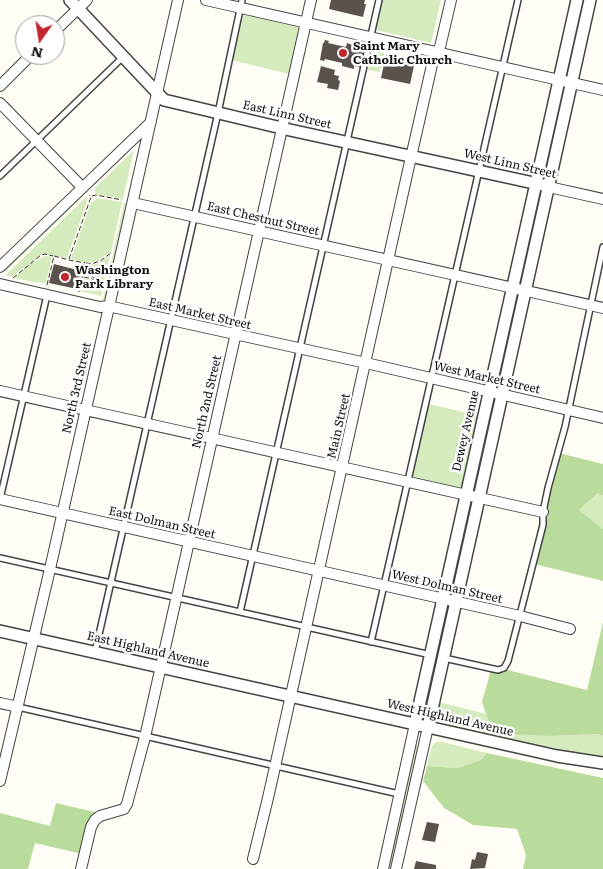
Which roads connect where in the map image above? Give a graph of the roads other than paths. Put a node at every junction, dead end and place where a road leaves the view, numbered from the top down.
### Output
1 (178, 0) edge
2 (206, 0) edge
3 (311, 0) edge
4 (379, 0) edge
5 (451, 0) edge
6 (518, 0) edge
7 (577, 0) edge
8 (590, 0) edge
9 (78, 3) edge
10 (241, 4) edge
11 (65, 19) edge
12 (306, 22) junction
13 (371, 37) junction
14 (437, 52) junction
15 (123, 57) junction
16 (21, 65) edge
17 (501, 67) junction
18 (559, 80) junction
19 (573, 83) junction
20 (0, 86) edge
21 (603, 90) edge
22 (158, 94) junction
23 (0, 104) edge
24 (218, 113) junction
25 (151, 122) junction
26 (282, 128) junction
27 (37, 142) junction
28 (347, 142) junction
29 (412, 156) junction
30 (478, 171) junction
31 (0, 176) edge
32 (536, 184) junction
33 (549, 187) junction
34 (85, 190) junction
35 (603, 199) edge
36 (128, 202) junction
37 (194, 216) junction
38 (258, 230) junction
39 (322, 245) junction
40 (603, 247) edge
41 (388, 260) junction
42 (0, 266) edge
43 (454, 274) junction
44 (0, 284) edge
45 (513, 286) junction
46 (525, 289) junction
47 (47, 290) junction
48 (590, 305) junction
49 (108, 306) junction
50 (603, 308) edge
51 (170, 320) junction
52 (235, 336) junction
53 (299, 349) junction
54 (366, 363) junction
55 (432, 378) junction
56 (0, 391) edge
57 (490, 391) junction
58 (502, 394) junction
59 (24, 396) junction
60 (86, 409) junction
61 (568, 410) junction
62 (603, 418) edge
63 (147, 423) junction
64 (212, 438) junction
65 (276, 453) junction
66 (342, 467) junction
67 (408, 482) junction
68 (466, 495) junction
69 (478, 498) junction
70 (0, 499) edge
71 (543, 512) junction
72 (62, 513) junction
73 (124, 527) junction
74 (188, 542) junction
75 (252, 556) junction
76 (0, 558) edge
77 (50, 569) junction
78 (318, 571) junction
79 (111, 583) junction
80 (384, 586) junction
81 (176, 597) junction
82 (443, 599) junction
83 (455, 602) junction
84 (240, 612) junction
85 (520, 616) junction
86 (306, 627) junction
87 (570, 629) dead end
88 (0, 631) edge
89 (34, 638) junction
90 (371, 642) junction
91 (95, 652) junction
92 (430, 655) junction
93 (443, 658) junction
94 (161, 667) junction
95 (290, 696) junction
96 (0, 703) edge
97 (18, 707) junction
98 (415, 724) junction
99 (428, 727) junction
100 (145, 736) junction
101 (603, 764) edge
102 (275, 765) junction
103 (0, 781) edge
104 (400, 794) junction
105 (253, 859) dead end
106 (81, 869) edge
107 (383, 869) edge
108 (396, 869) edge

1 - 22 street, North 3rd Street
2 - 10 street
3 - 12 street, North 2nd Street
4 - 13 lane
5 - 14 street, Main Street
6 - 17 lane
7 - 18 street, Dewey Avenue
8 - 19 street
9 - 11 street
9 - 15 street
10 - 12 street
10 - 24 lane
12 - 13 street
12 - 26 street, North 2nd Street
13 - 14 street
13 - 28 lane
14 - 17 street
14 - 29 street, Main Street
15 - 22 street
15 - 27 lane
16 - 20 street
17 - 18 street
17 - 30 lane
18 - 19 street
18 - 32 street, Dewey Avenue
19 - 21 street
19 - 33 street
22 - 24 street, East Linn Street
22 - 25 street, North 3rd Street
23 - 27 street
24 - 26 street, East Linn Street
24 - 37 lane
25 - 34 street
25 - 36 street, North 3rd Street
26 - 28 street, East Linn Street
26 - 38 street, North 2nd Street
27 - 31 lane
27 - 34 street
28 - 29 street, East Linn Street
28 - 39 lane
29 - 30 street, West Linn Street
29 - 41 street, Main Street
30 - 32 street, West Linn Street
30 - 43 lane
32 - 33 street, West Linn Street
32 - 45 street, Dewey Avenue
33 - 35 street, West Linn Street
33 - 46 street
34 - 42 street
36 - 37 street, East Chestnut Street
36 - 49 street, North 3rd Street
37 - 38 street, East Chestnut Street
37 - 51 lane
38 - 39 street, East Chestnut Street
38 - 52 street, North 2nd Street
39 - 41 street, East Chestnut Street
39 - 53 lane
40 - 48 lane
41 - 43 street, East Chestnut Street
41 - 54 street, Main Street
43 - 45 street, East Chestnut Street
43 - 55 lane
44 - 47 street, East Market Street
45 - 46 street, East Chestnut Street
45 - 57 street, Dewey Avenue
46 - 48 street, East Chestnut Street
46 - 58 street
47 - 49 street, East Market Street
47 - 59 lane
48 - 50 street, East Chestnut Street
48 - 61 lane
49 - 51 street, East Market Street
49 - 60 street, North 3rd Street
51 - 52 street, East Market Street
51 - 63 lane
52 - 53 street, East Market Street
52 - 64 street, North 2nd Street
53 - 54 street, East Market Street
53 - 65 lane
54 - 55 street, West Market Street
54 - 66 street, Main Street
55 - 57 street, West Market Street
55 - 67 lane
56 - 59 street
57 - 58 street, West Market Street
57 - 68 street, Dewey Avenue
58 - 61 street, West Market Street
58 - 69 street
59 - 60 street
59 - 70 lane
60 - 63 street
60 - 72 street, North 3rd Street
61 - 62 street, West Market Street
61 - 71 lane
63 - 64 street
63 - 73 lane
64 - 65 street
64 - 74 street, North 2nd Street
65 - 66 street
65 - 75 lane
66 - 67 street
66 - 78 street, Main Street
67 - 68 street
67 - 80 lane
68 - 69 street
68 - 82 street, Dewey Avenue
69 - 71 street
69 - 83 street
70 - 72 street, East Dolman Street
71 - 85 lane
72 - 73 street, East Dolman Street
72 - 77 street, North 3rd Street
73 - 74 street, East Dolman Street
73 - 79 lane
74 - 75 street, East Dolman Street
74 - 81 street, North 2nd Street
75 - 78 street, East Dolman Street
75 - 84 lane
76 - 77 lane
77 - 79 lane
77 - 89 street, North 3rd Street
78 - 80 street, West Dolman Street
78 - 86 street, Main Street
79 - 81 lane
79 - 91 lane
80 - 82 street, West Dolman Street
80 - 90 lane
81 - 84 lane
81 - 94 street, North 2nd Street
82 - 83 street, West Dolman Street
82 - 92 street, Dewey Avenue
83 - 85 street, West Dolman Street
83 - 93 street
84 - 86 lane
85 - 87 street, West Dolman Street
85 - 93 lane
86 - 90 lane
86 - 95 street, Main Street
88 - 89 street, East Highland Avenue
89 - 91 street, East Highland Avenue
89 - 97 street, North 3rd Street
90 - 92 lane
91 - 94 street, East Highland Avenue
92 - 98 street, Dewey Avenue
93 - 99 street
94 - 95 street, East Highland Avenue
94 - 100 street, North 2nd Street
95 - 98 street, West Highland Avenue
95 - 102 street, Main Street
96 - 97 street
97 - 100 lane
97 - 103 street, North 3rd Street
98 - 99 street, West Highland Avenue
98 - 104 street, Dewey Avenue
99 - 101 street, West Highland Avenue
99 - 108 street
100 - 102 lane
100 - 106 street, North 2nd Street
102 - 104 lane
102 - 105 street, Main Street
104 - 107 street, Dewey Avenue

